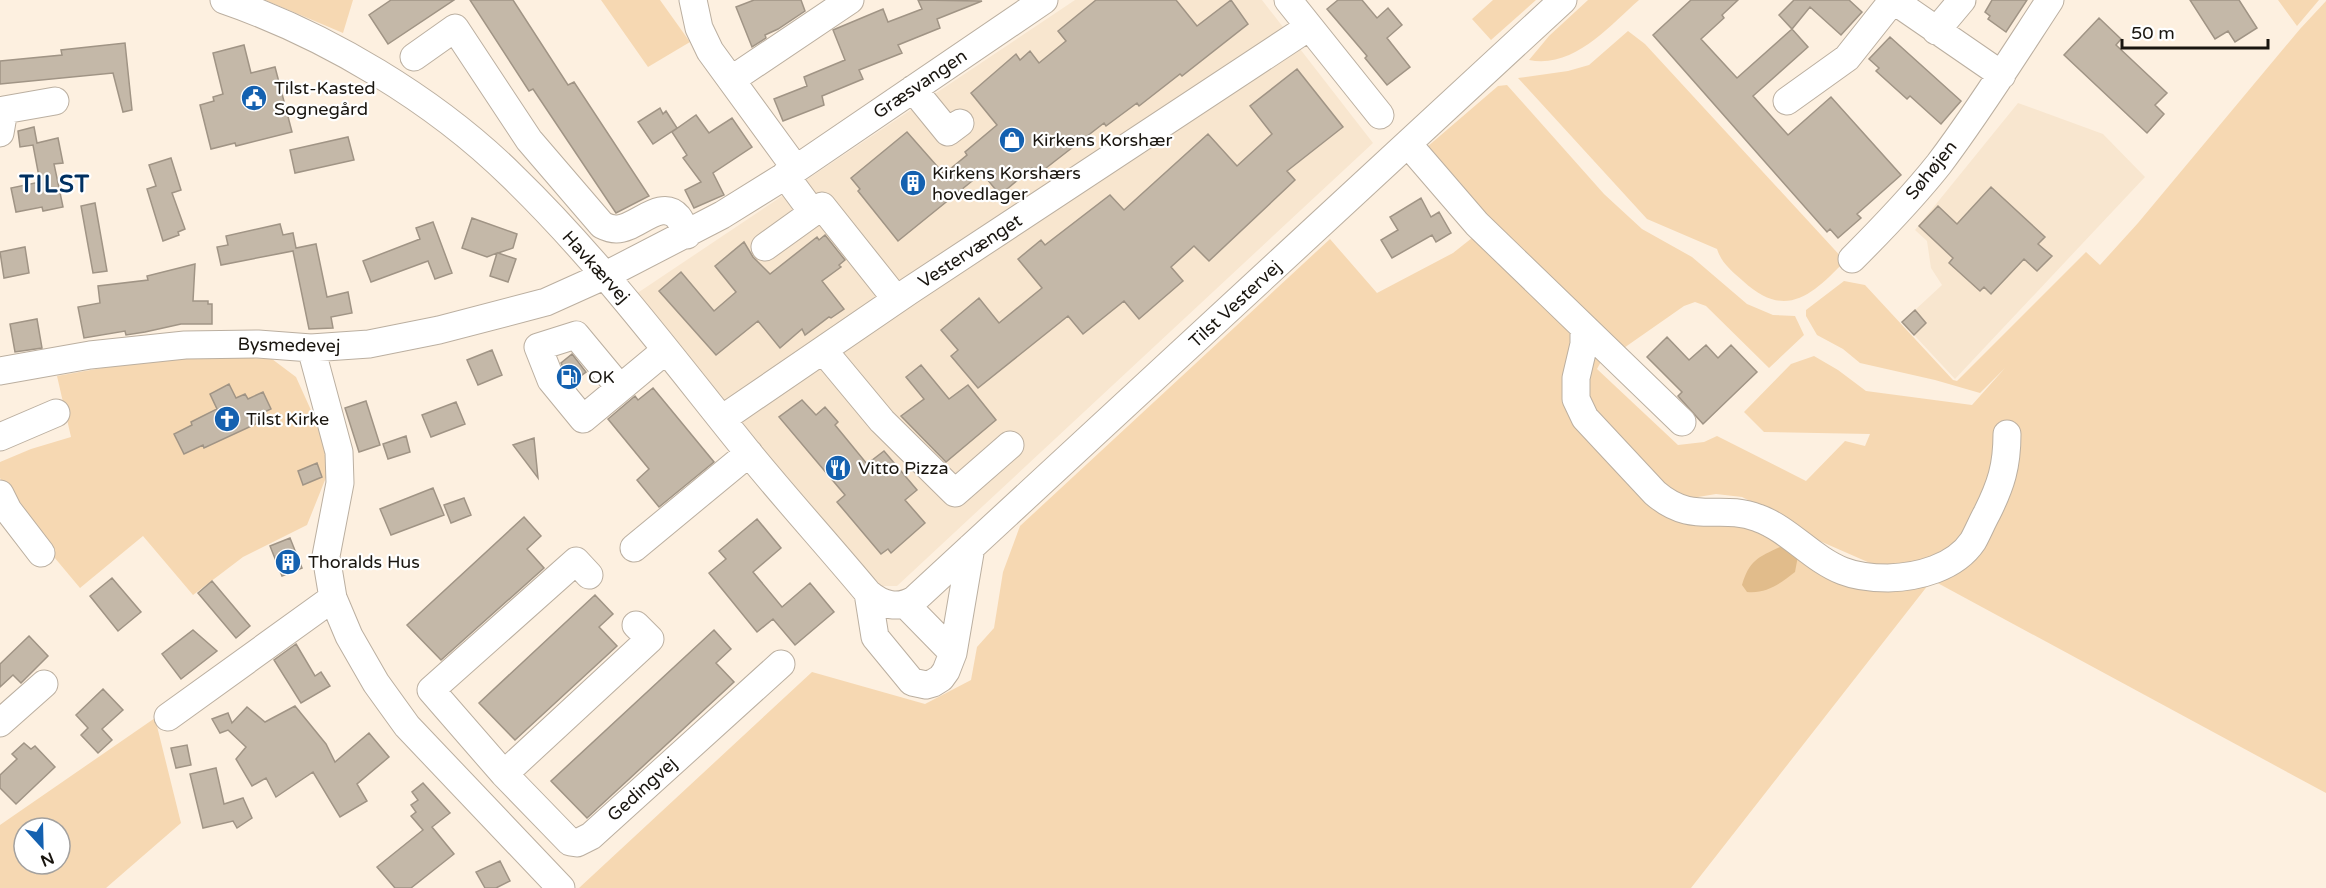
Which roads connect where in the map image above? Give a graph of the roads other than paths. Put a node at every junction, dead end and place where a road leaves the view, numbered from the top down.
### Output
1 (224, 0) edge
2 (693, 0) edge
3 (850, 0) edge
4 (1044, 0) edge
5 (1288, 0) edge
6 (1563, 0) edge
7 (1893, 0) edge
8 (1962, 0) edge
9 (2050, 0) edge
10 (1309, 27) junction
11 (1936, 31) junction
12 (414, 57) dead end
13 (2002, 75) junction
14 (731, 80) junction
15 (913, 89) junction
16 (55, 101) dead end
17 (1787, 101) dead end
18 (1380, 115) dead end
19 (960, 123) dead end
20 (0, 133) edge
21 (1408, 144) junction
22 (791, 172) junction
23 (813, 213) junction
24 (687, 234) junction
25 (765, 247) dead end
26 (1852, 260) dead end
27 (606, 275) junction
28 (897, 299) junction
29 (1584, 328) junction
30 (311, 348) junction
31 (666, 350) junction
32 (823, 350) junction
33 (0, 371) edge
34 (620, 388) dead end
35 (56, 413) dead end
36 (722, 419) junction
37 (1682, 422) dead end
38 (2007, 434) dead end
39 (0, 437) edge
40 (1010, 445) dead end
41 (749, 453) junction
42 (0, 494) edge
43 (971, 547) junction
44 (634, 548) dead end
45 (41, 553) dead end
46 (589, 575) dead end
47 (868, 592) junction
48 (333, 598) junction
49 (905, 604) junction
50 (636, 625) dead end
51 (953, 653) junction
52 (781, 664) dead end
53 (44, 684) dead end
54 (168, 717) dead end
55 (0, 723) edge
56 (500, 769) junction
57 (467, 790) junction
58 (561, 888) edge

1 - 27 street, Havkærvej
2 - 14 street
3 - 14 street
4 - 15 street, Græsvangen
5 - 10 street
6 - 21 street, Tilst Vestervej
7 - 11 street
7 - 17 street
8 - 11 street
9 - 13 street, Søhøjen
10 - 18 street
10 - 28 street, Vestervænget
11 - 13 street
12 - 24 street, Havkærvej
13 - 26 street, Søhøjen
14 - 22 street
15 - 19 street
15 - 22 street, Græsvangen
16 - 20 street
21 - 29 street
21 - 43 street, Tilst Vestervej
22 - 23 street
22 - 24 street, Græsvangen
23 - 25 street
23 - 28 street
24 - 27 street, Græsvangen
27 - 30 street, Bysmedevej
27 - 31 street, Havkærvej
28 - 32 street, Vestervænget
29 - 37 street
29 - 38 street
30 - 33 street, Bysmedevej
30 - 48 street
31 - 34 street
31 - 36 street, Havkærvej
32 - 36 street, Vestervænget
32 - 40 street
35 - 39 street
36 - 41 street, Havkærvej
41 - 44 street
41 - 47 street, Havkærvej
42 - 45 street
43 - 49 street, Tilst Vestervej
43 - 51 street
46 - 56 street, Gedingvej
47 - 49 street, Havkærvej
47 - 51 street
48 - 54 street
48 - 57 street
49 - 51 street
50 - 56 street
52 - 56 street, Gedingvej
53 - 55 street
56 - 57 street
57 - 58 street

